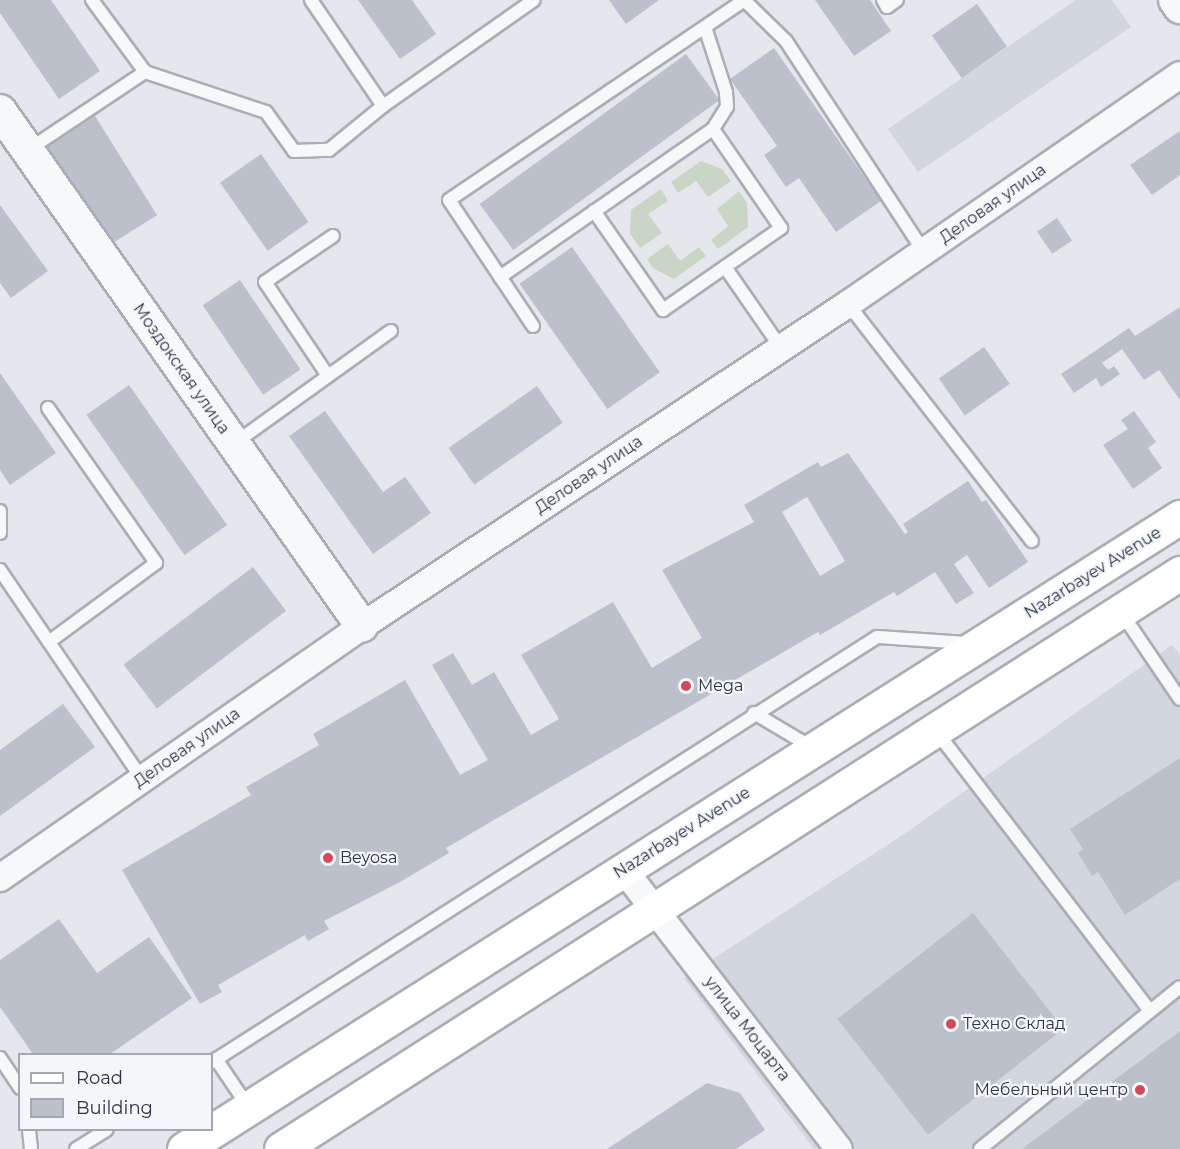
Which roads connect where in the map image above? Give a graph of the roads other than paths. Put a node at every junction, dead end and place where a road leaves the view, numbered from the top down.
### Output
1 (92, 0) edge
2 (311, 0) edge
3 (534, 0) edge
4 (883, 0) edge
5 (897, 0) edge
6 (1175, 0) edge
7 (1180, 7) edge
8 (705, 27) junction
9 (145, 72) junction
10 (1180, 75) edge
11 (383, 106) junction
12 (0, 111) edge
13 (712, 129) junction
14 (28, 151) junction
15 (594, 211) junction
16 (333, 236) dead end
17 (924, 252) junction
18 (725, 267) junction
19 (500, 277) junction
20 (848, 304) junction
21 (532, 326) dead end
22 (391, 331) dead end
23 (781, 348) junction
24 (328, 376) junction
25 (48, 408) dead end
26 (234, 444) junction
27 (0, 511) edge
28 (1180, 517) edge
29 (0, 532) edge
30 (1032, 542) dead end
31 (0, 570) edge
32 (1180, 573) edge
33 (1121, 611) junction
34 (362, 626) junction
35 (49, 642) junction
36 (981, 644) junction
37 (1180, 699) edge
38 (754, 713) junction
39 (934, 730) junction
40 (815, 749) junction
41 (142, 779) junction
42 (624, 870) junction
43 (0, 878) edge
44 (654, 910) junction
45 (1180, 987) edge
46 (1150, 1011) junction
47 (0, 1058) edge
48 (214, 1061) edge
49 (18, 1085) edge
50 (249, 1108) junction
51 (29, 1131) edge
52 (105, 1131) edge
53 (213, 1131) edge
54 (213, 1131) edge
55 (31, 1149) edge
56 (76, 1149) edge
57 (184, 1149) edge
58 (281, 1149) edge
59 (839, 1149) edge
60 (980, 1149) edge

1 - 9 lane
2 - 11 lane
3 - 11 lane
4 - 5 lane
6 - 7 street
8 - 13 lane
8 - 17 lane
8 - 19 lane
9 - 11 lane
9 - 14 lane
10 - 17 street, Деловая улица
12 - 14 street, Моздокская улица
13 - 15 lane
13 - 18 lane
14 - 26 street, Моздокская улица
15 - 18 lane
15 - 19 lane
16 - 24 lane
17 - 20 street, Деловая улица
18 - 23 lane
19 - 21 lane
20 - 23 street, Деловая улица
20 - 30 lane
22 - 24 lane
23 - 34 street, Деловая улица
24 - 26 lane
25 - 35 lane
26 - 34 street, Моздокская улица
27 - 29 lane
28 - 36 main road, Nazarbayev Avenue
31 - 35 lane
32 - 33 main road
33 - 37 lane
33 - 39 main road
34 - 41 street, Деловая улица
35 - 41 lane
36 - 38 lane
36 - 40 main road, Nazarbayev Avenue
38 - 40 lane
38 - 48 lane
39 - 44 main road
39 - 46 lane
40 - 42 main road, Nazarbayev Avenue
41 - 43 street, Деловая улица
42 - 44 street, улица Моцарта
42 - 50 main road, Nazarbayev Avenue
44 - 58 main road
44 - 59 street, улица Моцарта
45 - 46 lane
46 - 60 lane
47 - 49 lane
48 - 50 lane
50 - 53 main road, Nazarbayev Avenue
51 - 55 lane
52 - 56 lane
54 - 57 main road, Nazarbayev Avenue

